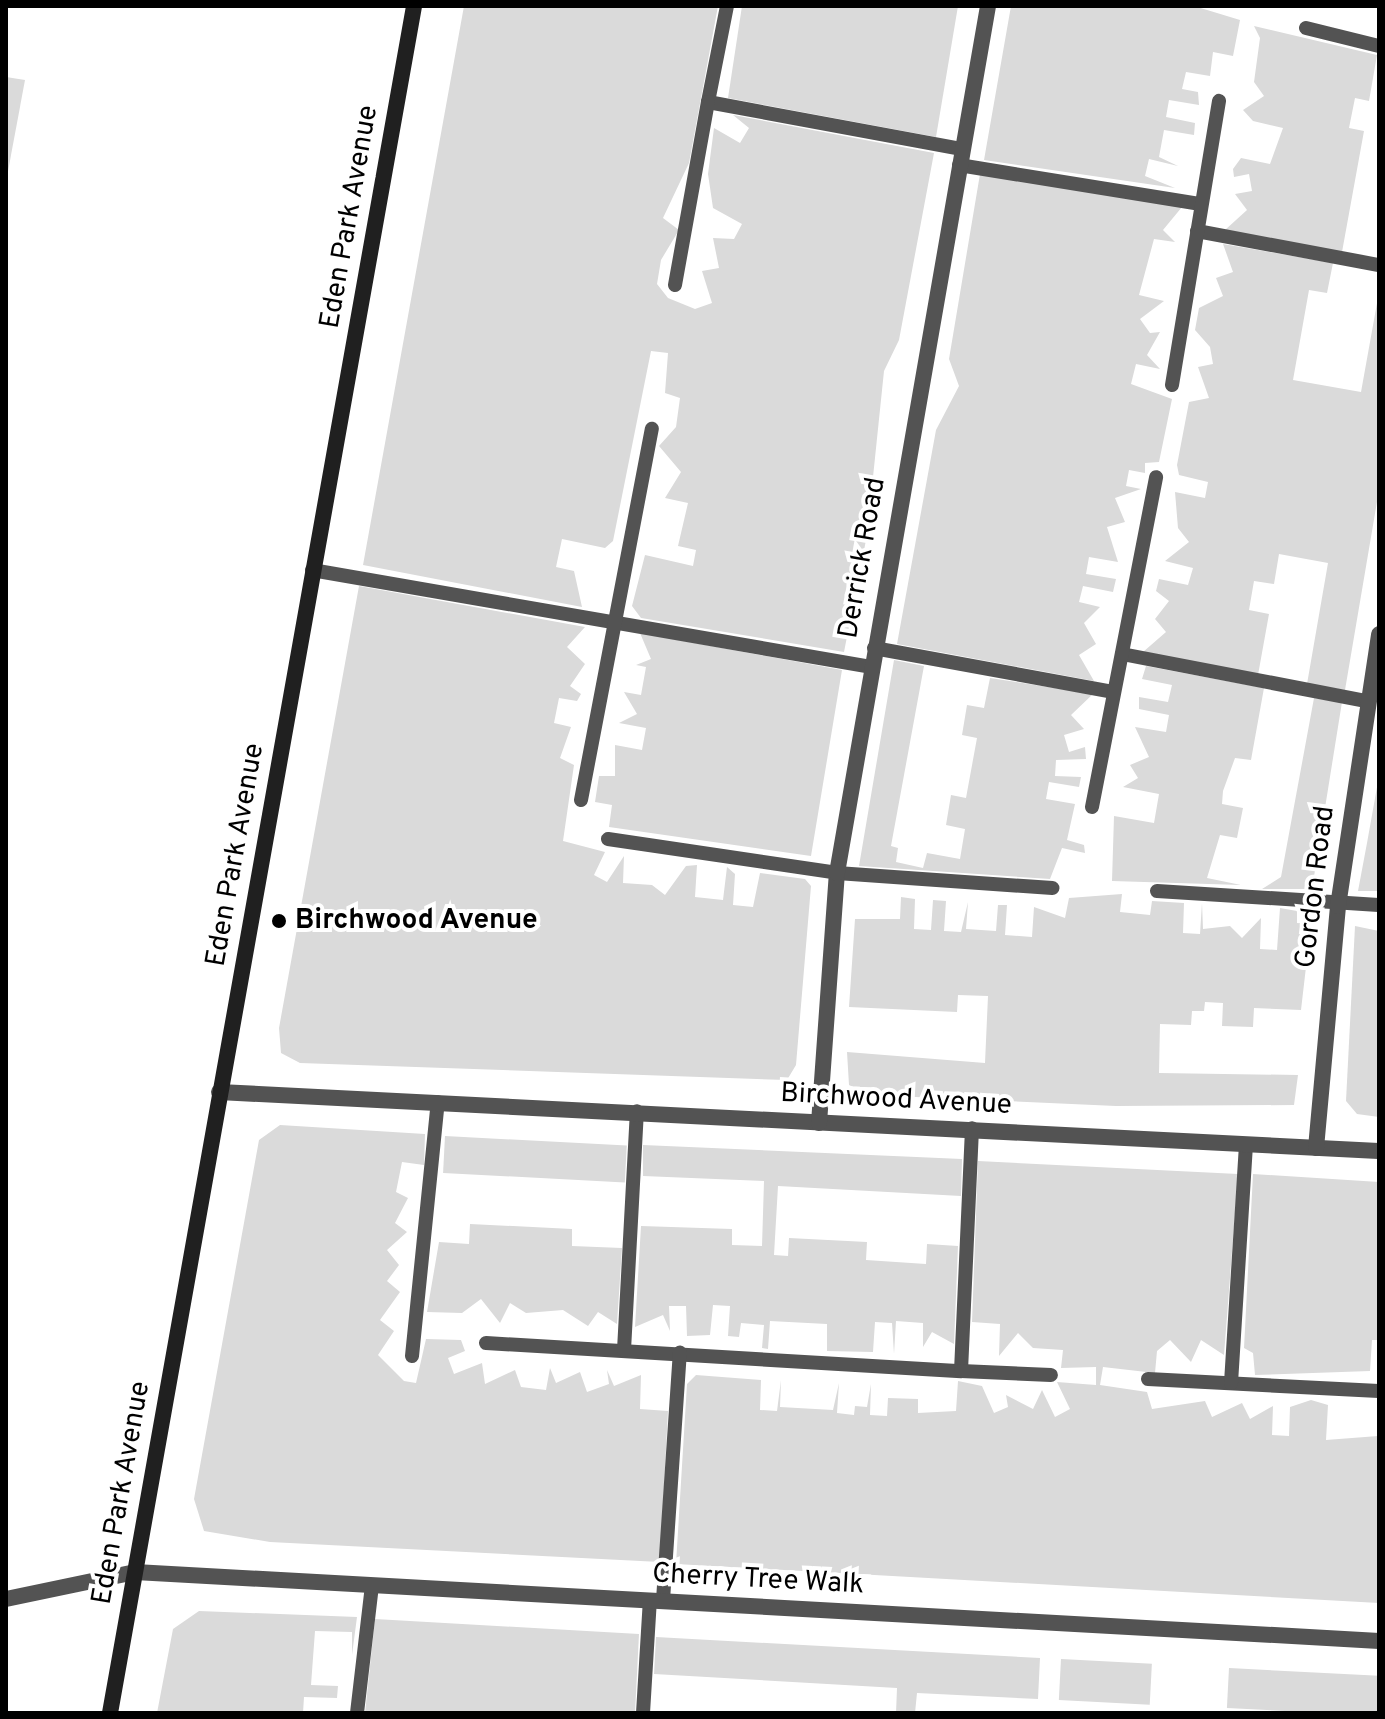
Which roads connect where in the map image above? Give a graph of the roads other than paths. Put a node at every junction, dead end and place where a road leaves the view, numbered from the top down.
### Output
1 (414, 6) edge
2 (727, 6) edge
3 (988, 6) edge
4 (1306, 28) dead end
5 (1379, 46) edge
6 (1219, 101) dead end
7 (708, 102) junction
8 (960, 157) junction
9 (1201, 204) junction
10 (1197, 231) junction
11 (1379, 265) edge
12 (675, 285) dead end
13 (1172, 385) dead end
14 (652, 429) dead end
15 (1156, 477) dead end
16 (312, 570) junction
17 (615, 619) junction
18 (1379, 634) edge
19 (874, 648) junction
20 (1122, 654) junction
21 (871, 667) junction
22 (1375, 680) edge
23 (1114, 692) junction
24 (1367, 701) junction
25 (581, 800) dead end
26 (1092, 807) dead end
27 (608, 839) dead end
28 (837, 873) junction
29 (1052, 888) dead end
30 (1157, 891) dead end
31 (1379, 905) edge
32 (1338, 906) junction
33 (219, 1092) junction
34 (438, 1102) junction
35 (637, 1111) junction
36 (819, 1123) junction
37 (972, 1128) junction
38 (1246, 1146) junction
39 (1316, 1148) junction
40 (1379, 1151) edge
41 (486, 1343) dead end
42 (624, 1350) junction
43 (680, 1353) junction
44 (412, 1356) dead end
45 (961, 1371) junction
46 (1051, 1375) dead end
47 (1148, 1379) dead end
48 (1231, 1383) junction
49 (1379, 1391) edge
50 (135, 1572) junction
51 (372, 1585) junction
52 (6, 1599) edge
53 (656, 1600) junction
54 (1379, 1641) edge
55 (110, 1713) edge
56 (357, 1713) edge
57 (643, 1713) edge

1 - 16 street, Eden Park Avenue
2 - 7 lane
3 - 8 street, Derrick Road
4 - 5 lane
6 - 9 lane
7 - 8 lane
7 - 12 lane
8 - 9 lane
8 - 19 street, Derrick Road
9 - 10 lane
10 - 11 lane
10 - 13 lane
14 - 17 lane
15 - 20 lane
16 - 17 lane
16 - 33 street, Eden Park Avenue
17 - 21 lane
17 - 25 lane
18 - 22 street, Gordon Road
19 - 21 street, Derrick Road
19 - 23 lane
20 - 23 lane
20 - 24 lane
21 - 28 street, Derrick Road
22 - 24 street, Gordon Road
23 - 26 lane
24 - 32 street, Gordon Road
27 - 28 lane
28 - 29 lane
28 - 36 street, Derrick Road
30 - 32 lane
31 - 32 lane
32 - 39 street, Gordon Road
33 - 34 street, Birchwood Avenue
33 - 50 street, Eden Park Avenue
34 - 35 street, Birchwood Avenue
34 - 44 lane
35 - 36 street, Birchwood Avenue
35 - 42 lane
36 - 37 street, Birchwood Avenue
37 - 38 street, Birchwood Avenue
37 - 45 lane
38 - 39 street, Birchwood Avenue
38 - 48 lane
39 - 40 street, Birchwood Avenue
41 - 42 lane
42 - 43 lane
43 - 45 lane
43 - 53 lane
45 - 46 lane
47 - 48 lane
48 - 49 lane
50 - 51 street, Cherry Tree Walk
50 - 52 street, Cherry Tree Walk
50 - 55 street, Eden Park Avenue
51 - 53 street, Cherry Tree Walk
51 - 56 lane
53 - 54 street, Cherry Tree Walk
53 - 57 lane

